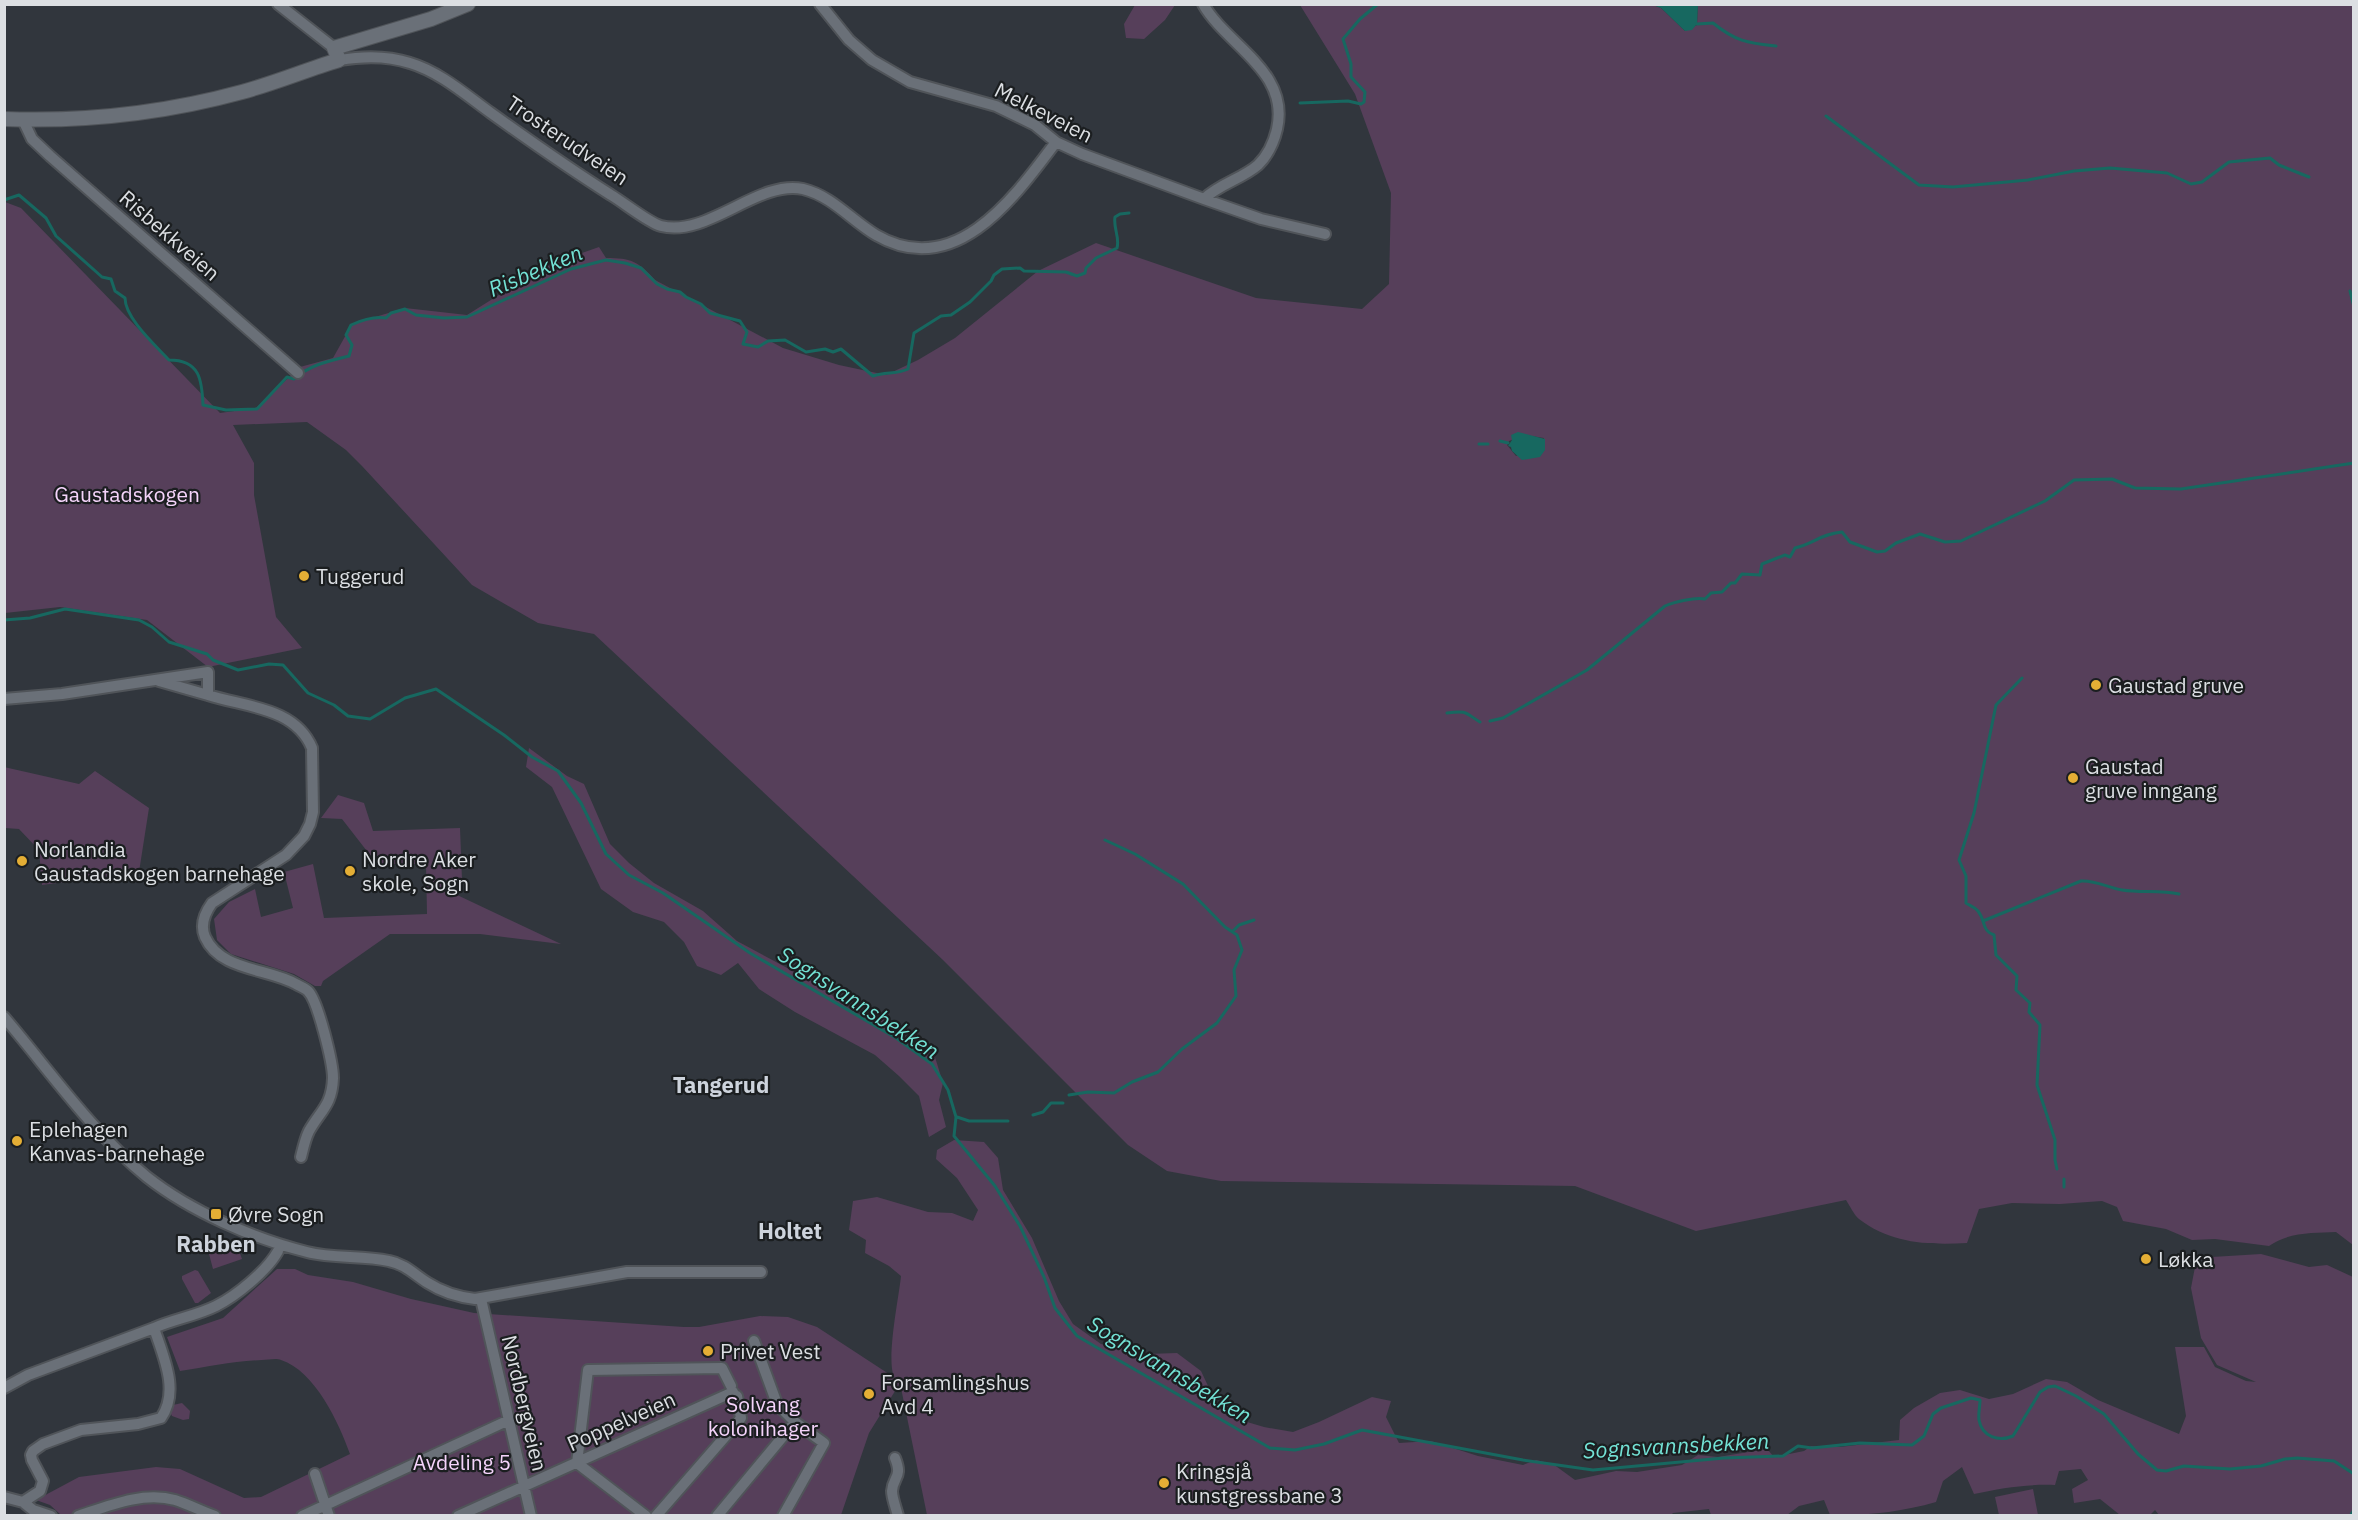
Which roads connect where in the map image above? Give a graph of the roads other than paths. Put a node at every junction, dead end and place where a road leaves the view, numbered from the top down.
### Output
1 (278, 4) edge
2 (468, 4) edge
3 (820, 4) edge
4 (1203, 4) edge
5 (337, 54) junction
6 (4, 119) edge
7 (22, 120) junction
8 (1056, 142) junction
9 (1204, 199) junction
10 (1325, 234) dead end
11 (298, 373) dead end
12 (159, 681) junction
13 (208, 695) junction
14 (4, 699) edge
15 (4, 1017) edge
16 (301, 1157) dead end
17 (278, 1251) dead end
18 (761, 1272) dead end
19 (481, 1299) junction
20 (154, 1328) junction
21 (754, 1341) dead end
22 (4, 1388) edge
23 (734, 1392) junction
24 (509, 1420) junction
25 (795, 1422) junction
26 (895, 1458) dead end
27 (577, 1463) junction
28 (315, 1474) dead end
29 (524, 1486) junction
30 (4, 1497) edge
31 (23, 1502) junction
32 (325, 1504) junction
33 (51, 1515) edge
34 (78, 1515) edge
35 (215, 1515) edge
36 (302, 1515) edge
37 (329, 1515) edge
38 (458, 1515) edge
39 (531, 1515) edge
40 (646, 1515) edge
41 (656, 1515) edge
42 (717, 1515) edge
43 (783, 1515) edge
44 (898, 1515) edge

1 - 5 street
2 - 5 street
3 - 8 street, Melkeveien
4 - 9 street
5 - 7 street, Trosterudveien
5 - 8 street, Trosterudveien
6 - 7 street, Trosterudveien
7 - 11 street, Risbekkveien
8 - 9 street, Melkeveien
9 - 10 street, Melkeveien
12 - 13 street
12 - 13 street
12 - 14 street
13 - 16 street
15 - 19 street
17 - 20 street
18 - 19 street
19 - 24 street, Nordbergveien
20 - 22 street
20 - 31 street
21 - 25 street
23 - 27 street, Poppelveien
23 - 27 street
23 - 41 street
24 - 29 street, Nordbergveien
24 - 32 street
25 - 42 street
25 - 43 street
26 - 44 street
27 - 29 street, Poppelveien
27 - 40 street
28 - 32 street
29 - 38 street, Poppelveien
29 - 39 street, Nordbergveien
30 - 31 street
31 - 33 street
32 - 36 street
32 - 37 street
34 - 35 street

